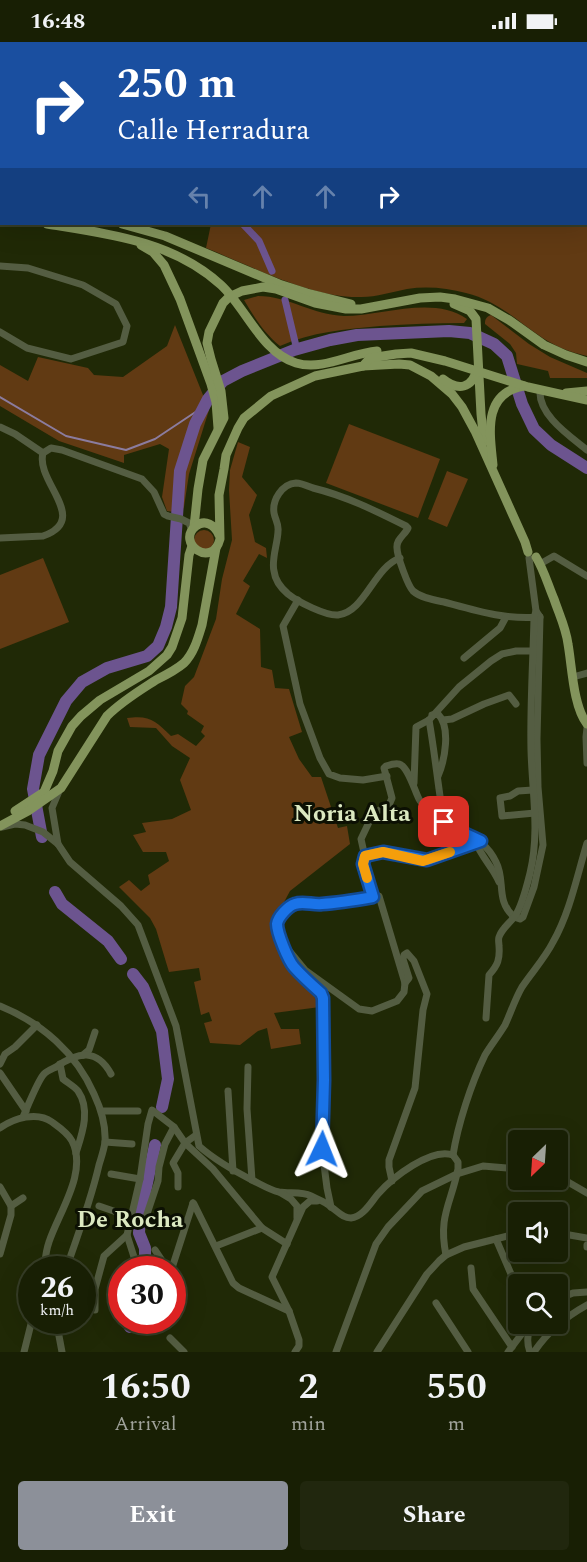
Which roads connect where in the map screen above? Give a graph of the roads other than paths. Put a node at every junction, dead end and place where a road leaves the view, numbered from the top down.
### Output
1 (54, 225) edge
2 (126, 225) edge
3 (119, 235) junction
4 (0, 266) edge
5 (424, 298) junction
6 (376, 306) junction
7 (0, 332) edge
8 (426, 356) junction
9 (587, 362) edge
10 (399, 364) junction
11 (363, 366) junction
12 (477, 381) junction
13 (526, 387) junction
14 (540, 390) junction
15 (587, 391) edge
16 (555, 394) junction
17 (587, 400) edge
18 (0, 427) edge
19 (218, 428) junction
20 (587, 450) edge
21 (43, 453) junction
22 (493, 468) junction
23 (496, 478) junction
24 (193, 529) junction
25 (219, 535) junction
26 (0, 538) edge
27 (192, 546) junction
28 (216, 548) junction
29 (533, 556) junction
30 (400, 558) junction
31 (587, 576) edge
32 (298, 600) junction
33 (537, 615) junction
34 (506, 617) junction
35 (533, 651) junction
36 (464, 658) dead end
37 (587, 674) edge
38 (573, 677) junction
39 (516, 704) dead end
40 (430, 717) junction
41 (443, 720) junction
42 (587, 726) edge
43 (587, 763) edge
44 (387, 776) junction
45 (437, 778) junction
46 (414, 785) junction
47 (61, 788) junction
48 (533, 790) junction
49 (46, 795) junction
50 (26, 809) junction
51 (535, 813) junction
52 (0, 820) edge
53 (444, 822) junction
54 (0, 826) edge
55 (477, 841) junction
56 (587, 843) edge
57 (58, 844) junction
58 (365, 856) junction
59 (373, 897) junction
60 (514, 917) junction
61 (282, 942) junction
62 (405, 983) junction
63 (0, 1006) edge
64 (486, 1018) dead end
65 (37, 1025) junction
66 (95, 1032) dead end
67 (83, 1055) junction
68 (73, 1058) junction
69 (0, 1064) edge
70 (60, 1064) junction
71 (248, 1067) dead end
72 (0, 1072) edge
73 (111, 1074) dead end
74 (228, 1091) dead end
75 (138, 1111) dead end
76 (102, 1112) junction
77 (25, 1114) junction
78 (174, 1127) junction
79 (0, 1128) edge
80 (196, 1135) junction
81 (105, 1142) junction
82 (185, 1143) junction
83 (132, 1144) dead end
84 (76, 1153) junction
85 (453, 1155) junction
86 (508, 1168) edge
87 (233, 1171) junction
88 (111, 1174) dead end
89 (457, 1174) junction
90 (140, 1179) junction
91 (252, 1180) junction
92 (392, 1181) junction
93 (568, 1182) edge
94 (0, 1187) edge
95 (178, 1187) dead end
96 (280, 1192) junction
97 (587, 1193) edge
98 (23, 1198) dead end
99 (319, 1201) junction
100 (11, 1206) junction
101 (99, 1206) dead end
102 (331, 1207) junction
103 (130, 1217) junction
104 (297, 1218) junction
105 (144, 1223) dead end
106 (262, 1228) junction
107 (127, 1235) junction
108 (568, 1235) edge
109 (508, 1236) edge
110 (587, 1238) edge
111 (496, 1239) junction
112 (287, 1244) junction
113 (216, 1246) junction
114 (155, 1250) dead end
115 (0, 1254) edge
116 (446, 1255) junction
117 (46, 1256) edge
118 (70, 1256) edge
119 (135, 1256) edge
120 (471, 1268) dead end
121 (511, 1274) edge
122 (96, 1285) edge
123 (587, 1292) edge
124 (568, 1295) edge
125 (436, 1303) dead end
126 (587, 1305) edge
127 (289, 1311) junction
128 (28, 1334) edge
129 (58, 1334) edge
130 (522, 1334) edge
131 (528, 1334) edge
132 (170, 1338) dead end
133 (510, 1349) edge
134 (24, 1352) edge
135 (62, 1352) edge
136 (184, 1352) edge
137 (295, 1352) edge
138 (336, 1352) edge
139 (377, 1352) edge
140 (468, 1352) edge
141 (532, 1352) edge

1 - 3 main road
2 - 6 main road
3 - 8 main road
3 - 19 main road
4 - 7 street
5 - 6 main road
5 - 9 main road
5 - 12 main road
6 - 19 main road
8 - 11 main road
8 - 13 main road
10 - 11 main road
10 - 12 main road
10 - 23 main road
11 - 25 main road
12 - 22 main road
13 - 14 main road
13 - 22 main road
14 - 16 main road
14 - 20 street
15 - 16 main road
16 - 17 main road
18 - 21 street
19 - 24 main road
21 - 24 street
21 - 26 street
22 - 23 main road
23 - 29 main road
24 - 25 main road
24 - 27 main road
25 - 28 main road
27 - 28 main road
27 - 49 main road
28 - 47 main road
29 - 31 street
29 - 33 street
29 - 38 main road
30 - 32 street
30 - 32 street
30 - 34 street
32 - 44 street
33 - 34 street
33 - 35 street
33 - 60 street
34 - 36 street
35 - 40 street
35 - 48 street
37 - 38 street
38 - 42 main road
39 - 41 street
40 - 41 street
40 - 45 street
40 - 46 street
41 - 45 street
42 - 43 street
44 - 46 street
44 - 58 street
45 - 53 street
46 - 53 street
47 - 49 main road
47 - 57 street
48 - 51 street
48 - 51 street
49 - 50 main road
50 - 52 main road
50 - 54 main road
51 - 60 street
53 - 55 street
54 - 57 street
55 - 58 street
55 - 60 street
56 - 85 street
57 - 80 street
58 - 59 street
59 - 61 street
59 - 62 street
60 - 64 street
61 - 62 street
61 - 102 street
62 - 92 street
63 - 65 street
65 - 68 street
65 - 69 street
66 - 67 street
67 - 68 street
67 - 73 street
68 - 70 street
68 - 76 street
70 - 77 street
70 - 84 street
71 - 91 street
72 - 77 street
74 - 87 street
75 - 76 street
76 - 81 street
77 - 79 street
77 - 84 street
78 - 82 street
78 - 90 street
78 - 105 street
80 - 82 street
80 - 87 street
81 - 83 street
81 - 118 street
82 - 95 street
82 - 106 street
84 - 117 street
85 - 89 street
85 - 92 street
86 - 89 street
87 - 91 street
88 - 90 street
89 - 116 street
89 - 138 street
90 - 103 street
91 - 96 street
92 - 102 street
93 - 97 street
94 - 100 street
96 - 99 street
96 - 104 street
98 - 100 street
99 - 102 street
99 - 104 street
100 - 115 street
101 - 103 street
103 - 107 street
104 - 112 street
106 - 112 street
106 - 113 street
107 - 119 street
107 - 122 street
108 - 110 street
109 - 111 street
111 - 116 street
111 - 121 street
112 - 127 street
113 - 114 street
113 - 127 street
116 - 139 street
120 - 133 street
123 - 124 street
125 - 140 street
126 - 141 street
127 - 137 street
128 - 134 street
129 - 135 street
130 - 133 street
131 - 141 street
132 - 136 street

